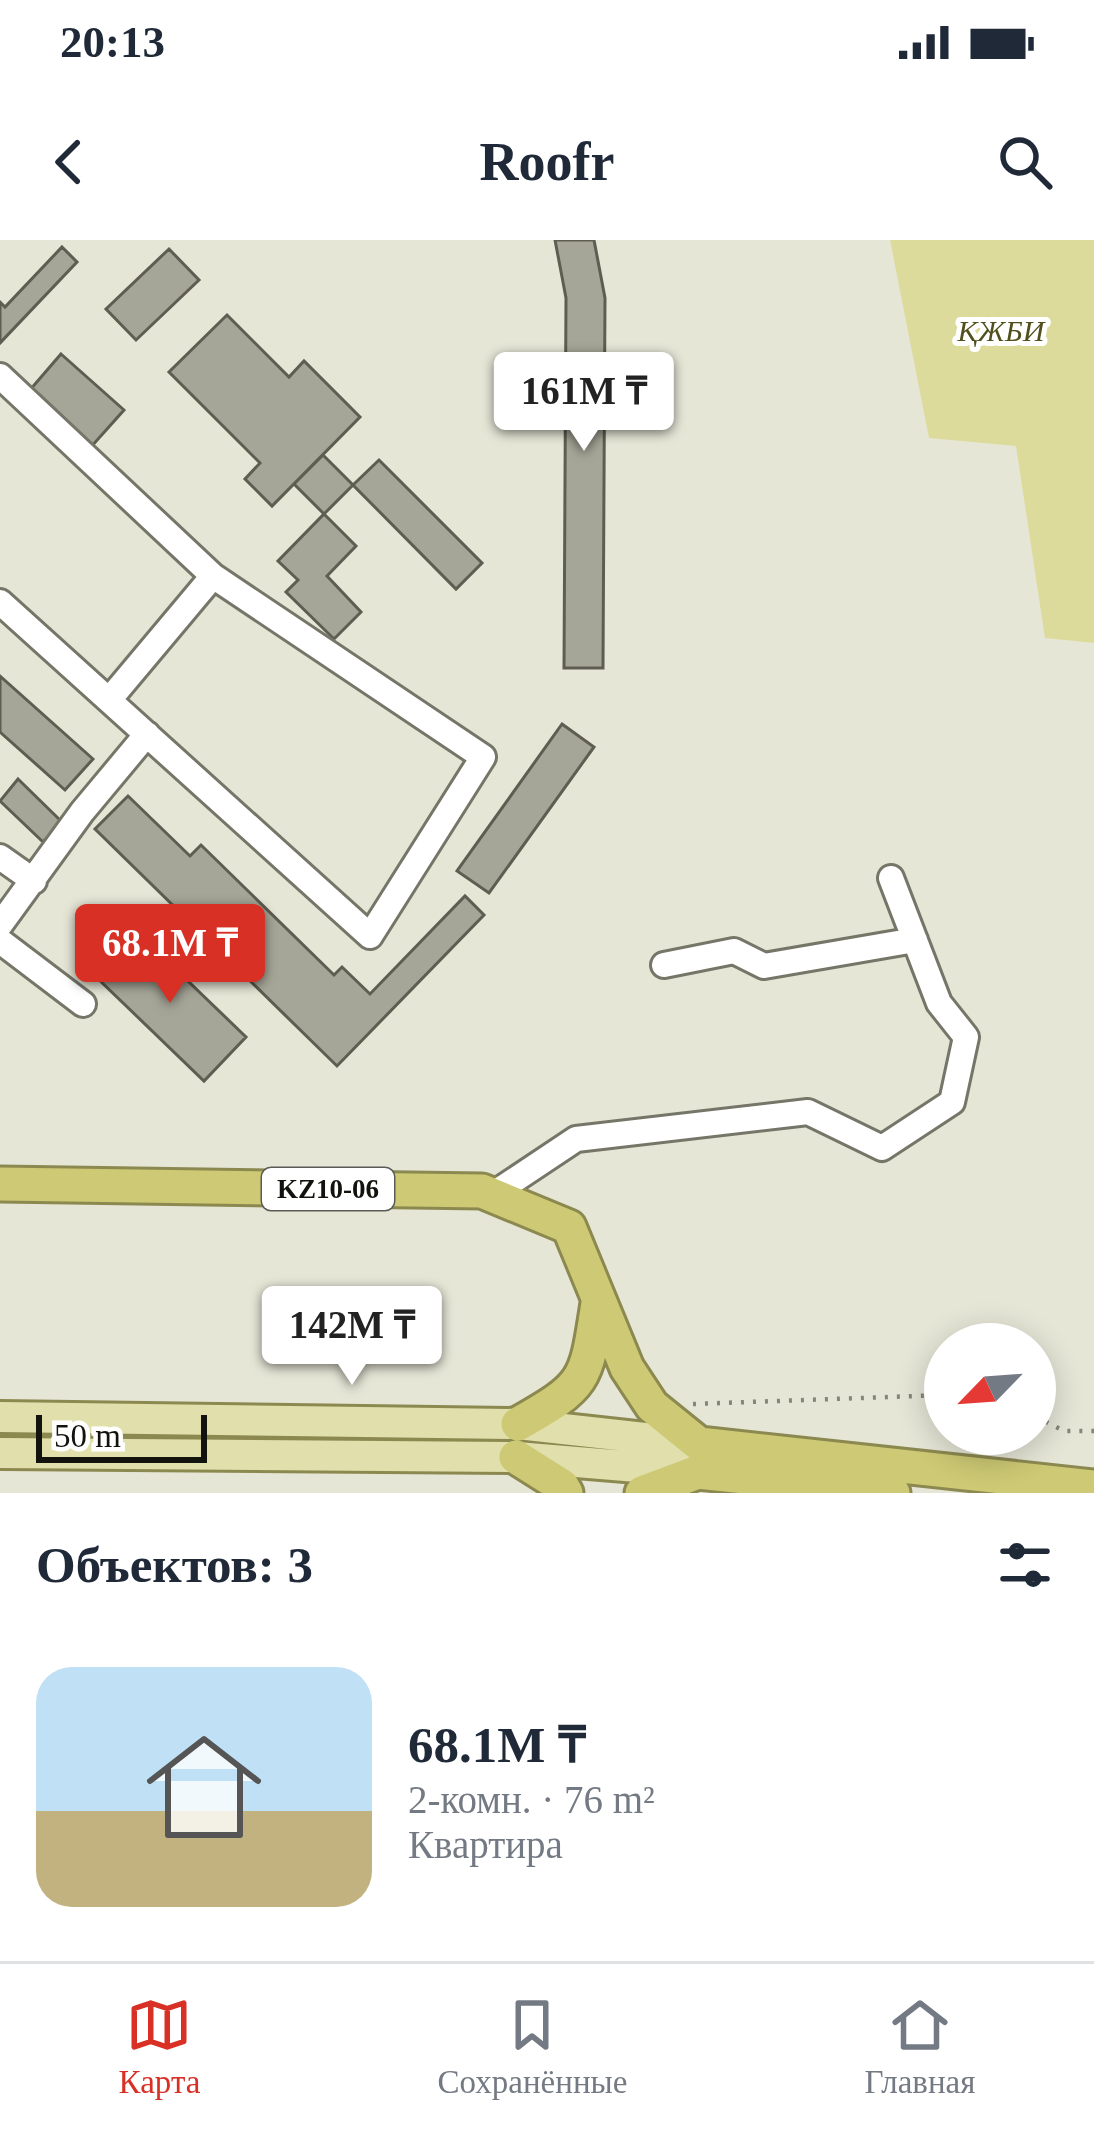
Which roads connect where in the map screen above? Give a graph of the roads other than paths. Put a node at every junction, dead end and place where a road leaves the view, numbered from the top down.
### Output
1 (0, 376) edge
2 (213, 576) junction
3 (0, 602) edge
4 (109, 700) junction
5 (147, 734) junction
6 (0, 857) edge
7 (891, 878) dead end
8 (34, 881) junction
9 (0, 925) edge
10 (915, 940) junction
11 (0, 941) edge
12 (664, 964) dead end
13 (83, 1004) dead end
14 (0, 1184) edge
15 (492, 1195) junction
16 (598, 1302) junction
17 (0, 1418) edge
18 (517, 1440) junction
19 (0, 1453) edge
20 (699, 1458) junction
21 (1094, 1487) edge
22 (566, 1493) edge
23 (642, 1493) edge
24 (893, 1493) edge

1 - 2 lane
2 - 4 lane
2 - 5 lane
3 - 4 lane
4 - 5 lane
5 - 8 lane
6 - 8 lane
7 - 10 lane
8 - 9 lane
10 - 12 lane
10 - 15 lane
11 - 13 lane
14 - 15 highway, KZ10-06
15 - 16 highway, KZ10-06
16 - 18 highway
16 - 20 highway, KZ10-06
17 - 18 main road
18 - 19 main road
18 - 20 main road
18 - 22 highway
20 - 21 highway
20 - 23 highway
20 - 24 highway

